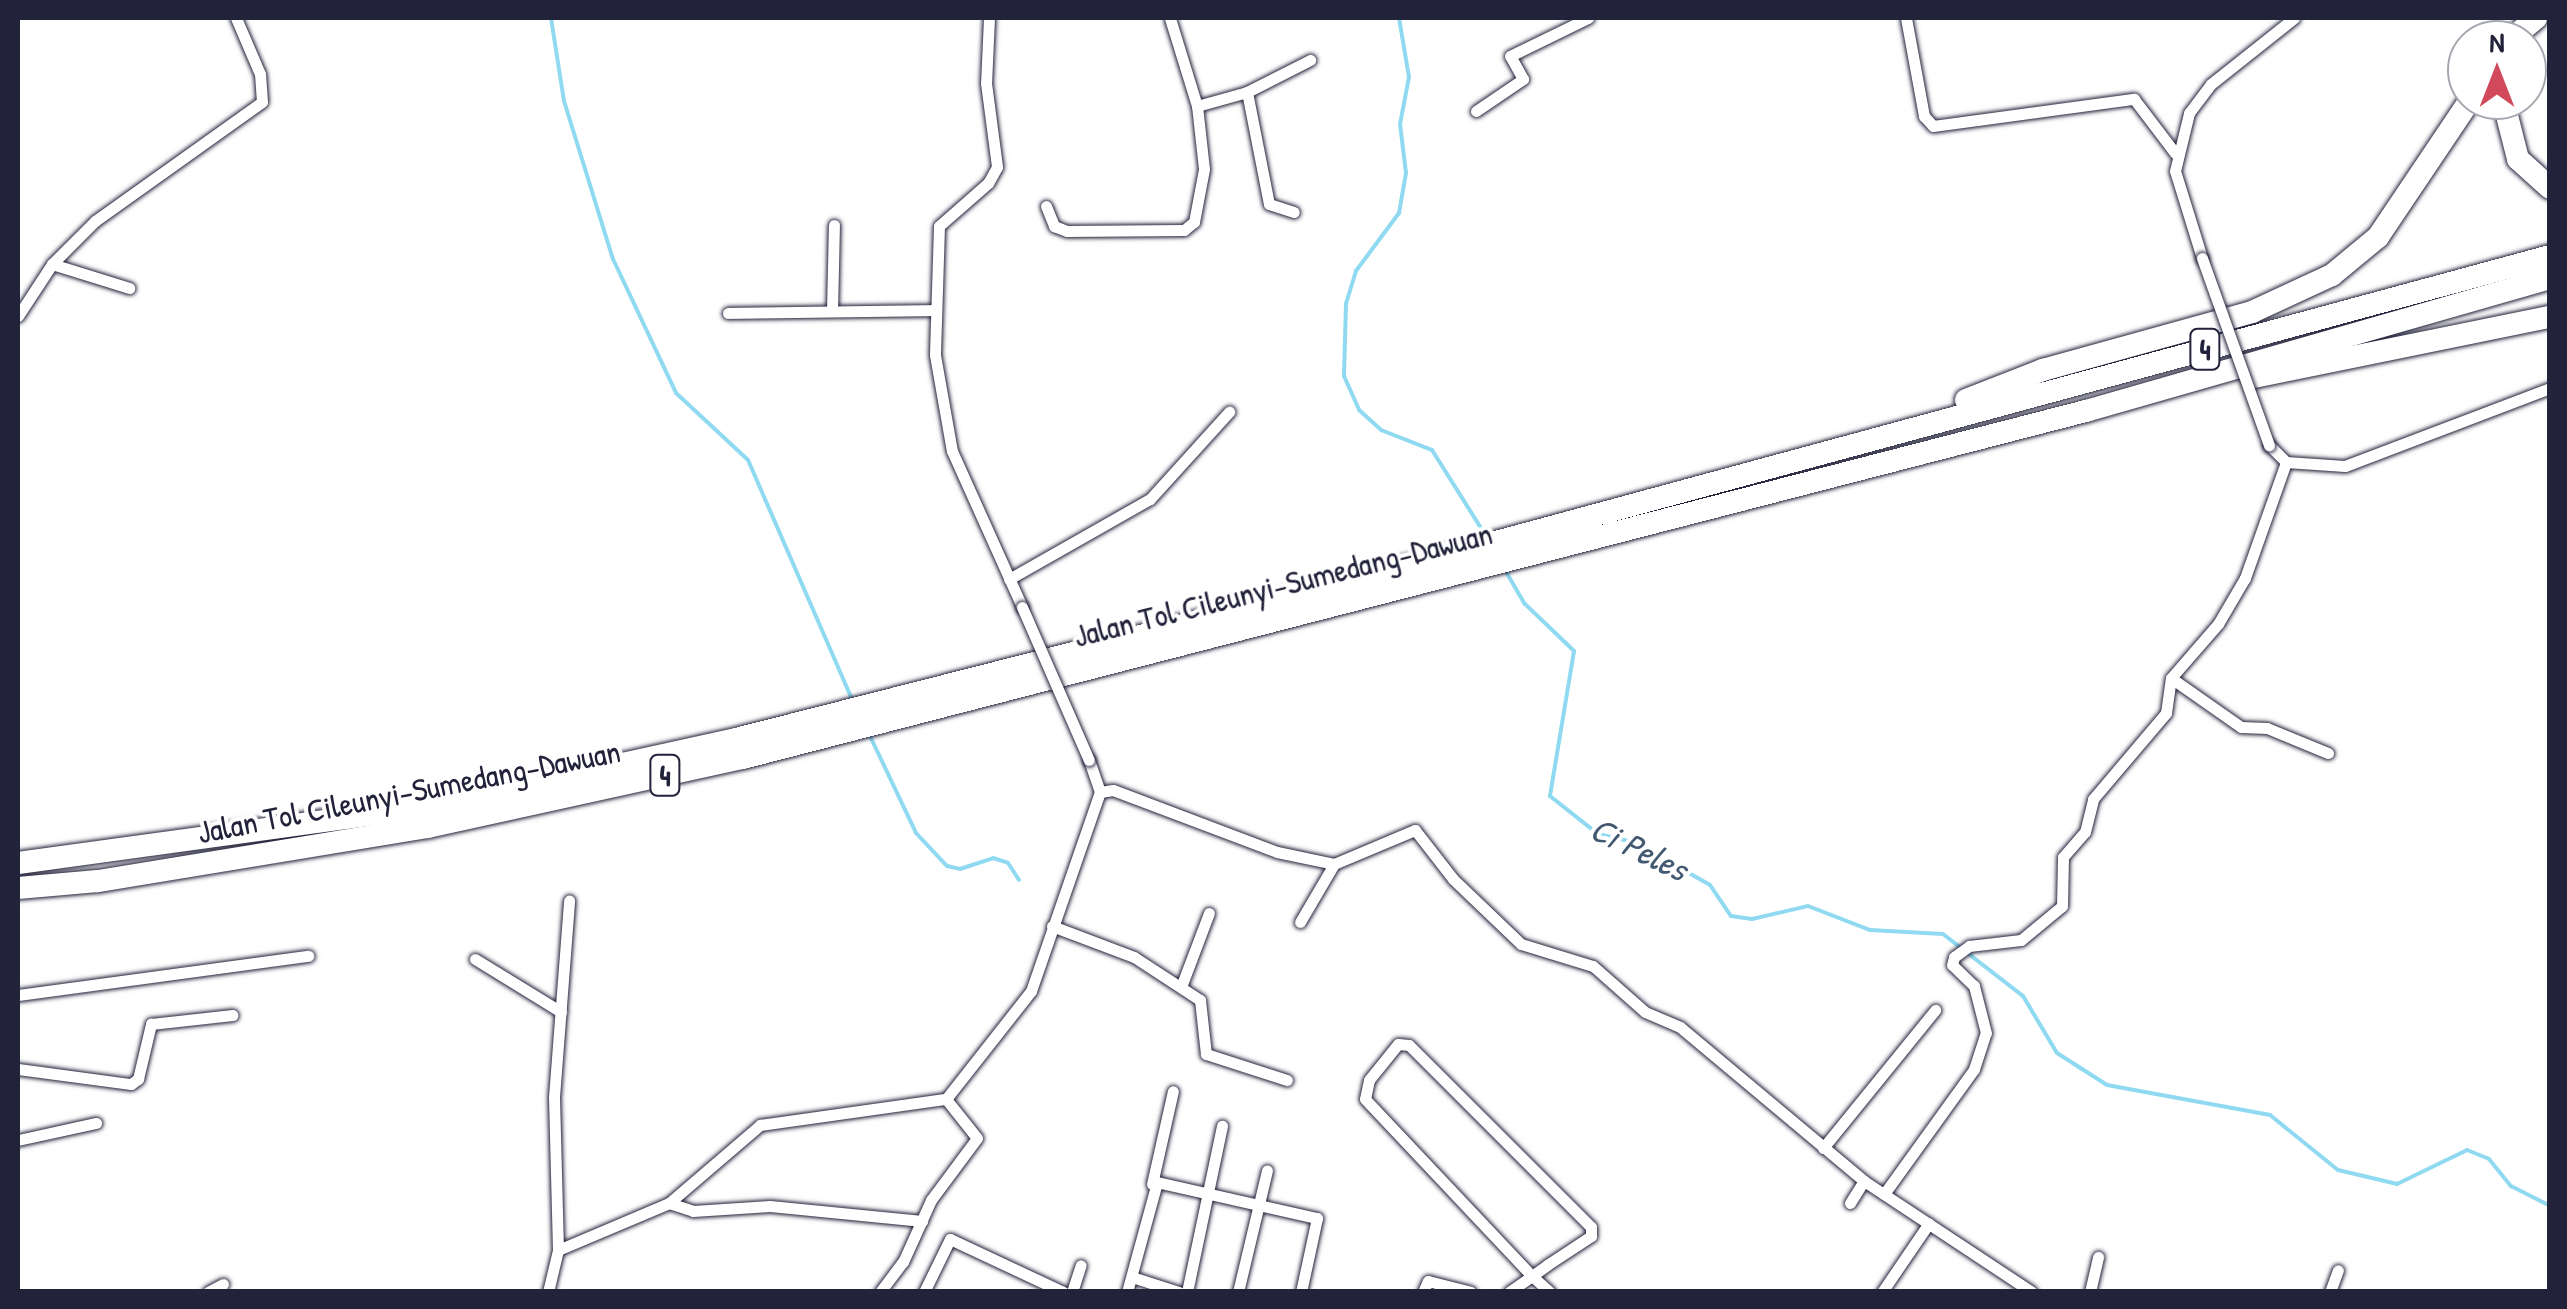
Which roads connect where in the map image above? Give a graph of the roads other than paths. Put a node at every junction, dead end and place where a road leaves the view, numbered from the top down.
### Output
1 (236, 18) edge
2 (988, 18) edge
3 (1170, 18) edge
4 (1585, 18) edge
5 (1906, 18) edge
6 (2294, 18) edge
7 (1310, 60) dead end
8 (1248, 92) junction
9 (1196, 106) junction
10 (1476, 111) dead end
11 (2457, 120) edge
12 (2508, 120) edge
13 (2175, 153) junction
14 (2550, 188) edge
15 (1046, 206) dead end
16 (1294, 212) dead end
17 (834, 225) dead end
18 (2550, 256) edge
19 (52, 264) junction
20 (2550, 278) edge
21 (130, 288) dead end
22 (936, 310) junction
23 (832, 311) junction
24 (728, 313) dead end
25 (18, 316) edge
26 (2550, 317) edge
27 (2550, 388) edge
28 (1230, 412) dead end
29 (2086, 412) junction
30 (1861, 442) junction
31 (2286, 462) junction
32 (1009, 579) junction
33 (1300, 606) junction
34 (2171, 678) junction
35 (2328, 753) dead end
36 (1100, 792) junction
37 (18, 864) edge
38 (1334, 864) junction
39 (18, 888) edge
40 (569, 901) dead end
41 (1209, 913) dead end
42 (1300, 922) dead end
43 (1052, 926) junction
44 (308, 956) dead end
45 (475, 959) dead end
46 (1181, 986) junction
47 (18, 996) edge
48 (1935, 1010) dead end
49 (561, 1012) junction
50 (233, 1015) dead end
51 (18, 1070) edge
52 (1287, 1080) dead end
53 (1173, 1091) dead end
54 (946, 1098) junction
55 (96, 1123) dead end
56 (1222, 1126) dead end
57 (18, 1140) edge
58 (1824, 1148) junction
59 (1268, 1170) dead end
60 (1864, 1180) junction
61 (1152, 1184) junction
62 (1206, 1194) junction
63 (1884, 1194) junction
64 (1850, 1202) dead end
65 (668, 1203) junction
66 (1260, 1206) junction
67 (922, 1221) junction
68 (1929, 1224) junction
69 (558, 1250) junction
70 (2098, 1257) dead end
71 (1082, 1265) dead end
72 (2338, 1270) dead end
73 (1132, 1276) junction
74 (1532, 1276) junction
75 (223, 1284) dead end
76 (2016, 1287) edge
77 (208, 1292) edge
78 (548, 1292) edge
79 (880, 1292) edge
80 (924, 1292) edge
81 (1063, 1292) edge
82 (1072, 1292) edge
83 (1128, 1292) edge
84 (1183, 1292) edge
85 (1238, 1292) edge
86 (1301, 1292) edge
87 (1423, 1292) edge
88 (1471, 1292) edge
89 (1509, 1292) edge
90 (1550, 1292) edge
91 (1882, 1292) edge
92 (2032, 1292) edge
93 (2090, 1292) edge
94 (2330, 1292) edge

1 - 19 street
2 - 22 street
3 - 9 street
4 - 10 street
5 - 13 street
6 - 13 street
7 - 8 street
8 - 9 street
8 - 16 street
9 - 15 street
11 - 30 highway
12 - 14 highway
13 - 31 street, bridge
17 - 23 street
18 - 30 highway, Jalan Tol Cileunyi–Sumedang–Dawuan / 4
19 - 21 street
19 - 25 street
20 - 29 highway, Jalan Tol Cileunyi–Sumedang–Dawuan / 4
22 - 23 street
22 - 32 street
23 - 24 street
26 - 29 highway
27 - 31 street
28 - 32 street
29 - 33 highway, Jalan Tol Cileunyi–Sumedang–Dawuan / 4
30 - 33 highway, Jalan Tol Cileunyi–Sumedang–Dawuan / 4
31 - 34 street
32 - 36 street, bridge
33 - 37 highway, Jalan Tol Cileunyi–Sumedang–Dawuan / 4
33 - 39 highway, Jalan Tol Cileunyi–Sumedang–Dawuan / 4
34 - 35 street
34 - 63 street
36 - 38 street
36 - 43 street
38 - 42 street
38 - 58 street
40 - 49 street
41 - 46 street
43 - 46 street
43 - 54 street
44 - 47 street
45 - 49 street
46 - 52 street
48 - 58 street
49 - 69 street
50 - 51 street
53 - 61 street
54 - 65 street
54 - 67 street
55 - 57 street
56 - 62 street
58 - 60 street
59 - 66 street
60 - 63 street
60 - 64 street
61 - 62 street
61 - 73 street
62 - 66 street
62 - 84 street
63 - 68 street
65 - 67 street
65 - 69 street
66 - 85 street
66 - 86 street
67 - 79 street
68 - 76 street
68 - 91 street
69 - 78 street
70 - 93 street
71 - 82 street
72 - 94 street
73 - 83 street
73 - 84 street
74 - 74 street
74 - 89 street
74 - 90 street
75 - 77 street
76 - 92 street
80 - 81 street
87 - 88 street

